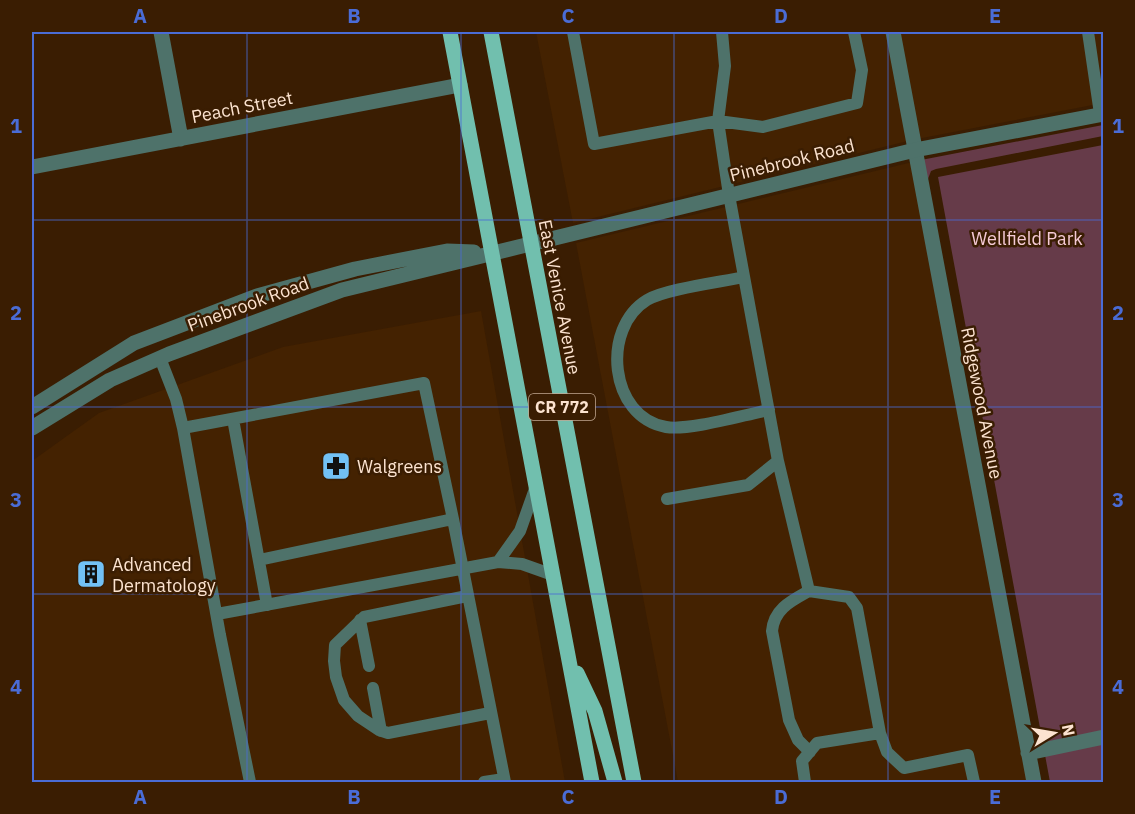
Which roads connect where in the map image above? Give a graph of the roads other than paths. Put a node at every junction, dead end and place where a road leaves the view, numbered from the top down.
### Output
1 (161, 32) edge
2 (450, 32) edge
3 (491, 32) edge
4 (573, 32) edge
5 (722, 32) edge
6 (854, 32) edge
7 (893, 32) edge
8 (1088, 32) edge
9 (460, 85) junction
10 (1102, 114) edge
11 (718, 121) junction
12 (181, 139) junction
13 (915, 150) junction
14 (32, 167) edge
15 (729, 195) junction
16 (530, 244) junction
17 (492, 253) junction
18 (744, 277) junction
19 (257, 296) junction
20 (264, 317) junction
21 (160, 358) junction
22 (32, 407) edge
23 (769, 410) junction
24 (233, 419) junction
25 (32, 428) edge
26 (183, 428) junction
27 (778, 461) junction
28 (536, 486) junction
29 (667, 499) dead end
30 (453, 519) junction
31 (259, 560) junction
32 (498, 562) junction
33 (462, 569) junction
34 (553, 575) junction
35 (809, 591) junction
36 (467, 596) junction
37 (267, 605) junction
38 (217, 614) junction
39 (360, 620) junction
40 (568, 654) junction
41 (369, 666) dead end
42 (373, 688) dead end
43 (490, 713) junction
44 (381, 731) junction
45 (880, 734) junction
46 (1104, 737) edge
47 (810, 752) junction
48 (1028, 753) junction
49 (504, 781) edge
50 (250, 783) edge
51 (484, 783) edge
52 (592, 783) edge
53 (615, 783) edge
54 (634, 783) edge
55 (805, 783) edge
56 (974, 783) edge
57 (1034, 783) edge

1 - 12 street
2 - 9 main road, CR 772
3 - 16 main road, East Venice Avenue / CR 772
4 - 11 lane
5 - 11 lane
6 - 11 lane
7 - 13 street, Ridgewood Avenue
8 - 10 lane
9 - 12 street, Peach Street
9 - 17 main road, CR 772
10 - 13 street, Pinebrook Road
11 - 15 lane
12 - 14 street, Peach Street
13 - 15 street, Pinebrook Road
13 - 48 street, Ridgewood Avenue
15 - 16 street, Pinebrook Road
15 - 18 lane
16 - 17 street, Pinebrook Road
16 - 54 main road, East Venice Avenue / CR 772
17 - 19 street, Pinebrook Road
17 - 20 street, Pinebrook Road
17 - 28 main road, CR 772
18 - 23 lane
18 - 23 lane
19 - 20 street
19 - 22 street, Pinebrook Road
20 - 21 street, Pinebrook Road
21 - 25 street, Pinebrook Road
21 - 26 lane
23 - 27 lane
24 - 26 lane
24 - 30 lane
24 - 31 lane
26 - 38 lane
27 - 29 lane
27 - 35 lane
28 - 32 lane
28 - 34 main road, CR 772
30 - 31 lane
30 - 33 lane
31 - 37 lane
32 - 33 lane
32 - 34 lane
33 - 36 lane
33 - 37 lane
34 - 40 main road, CR 772
35 - 45 lane
35 - 47 lane
36 - 39 lane
36 - 43 lane
37 - 38 lane
38 - 50 lane
39 - 41 lane
39 - 44 lane
40 - 52 main road, CR 772
40 - 53 main road
42 - 44 lane
43 - 44 lane
43 - 49 lane
45 - 47 lane
45 - 56 lane
46 - 48 street
47 - 55 lane
48 - 57 street, Ridgewood Avenue
49 - 51 lane

